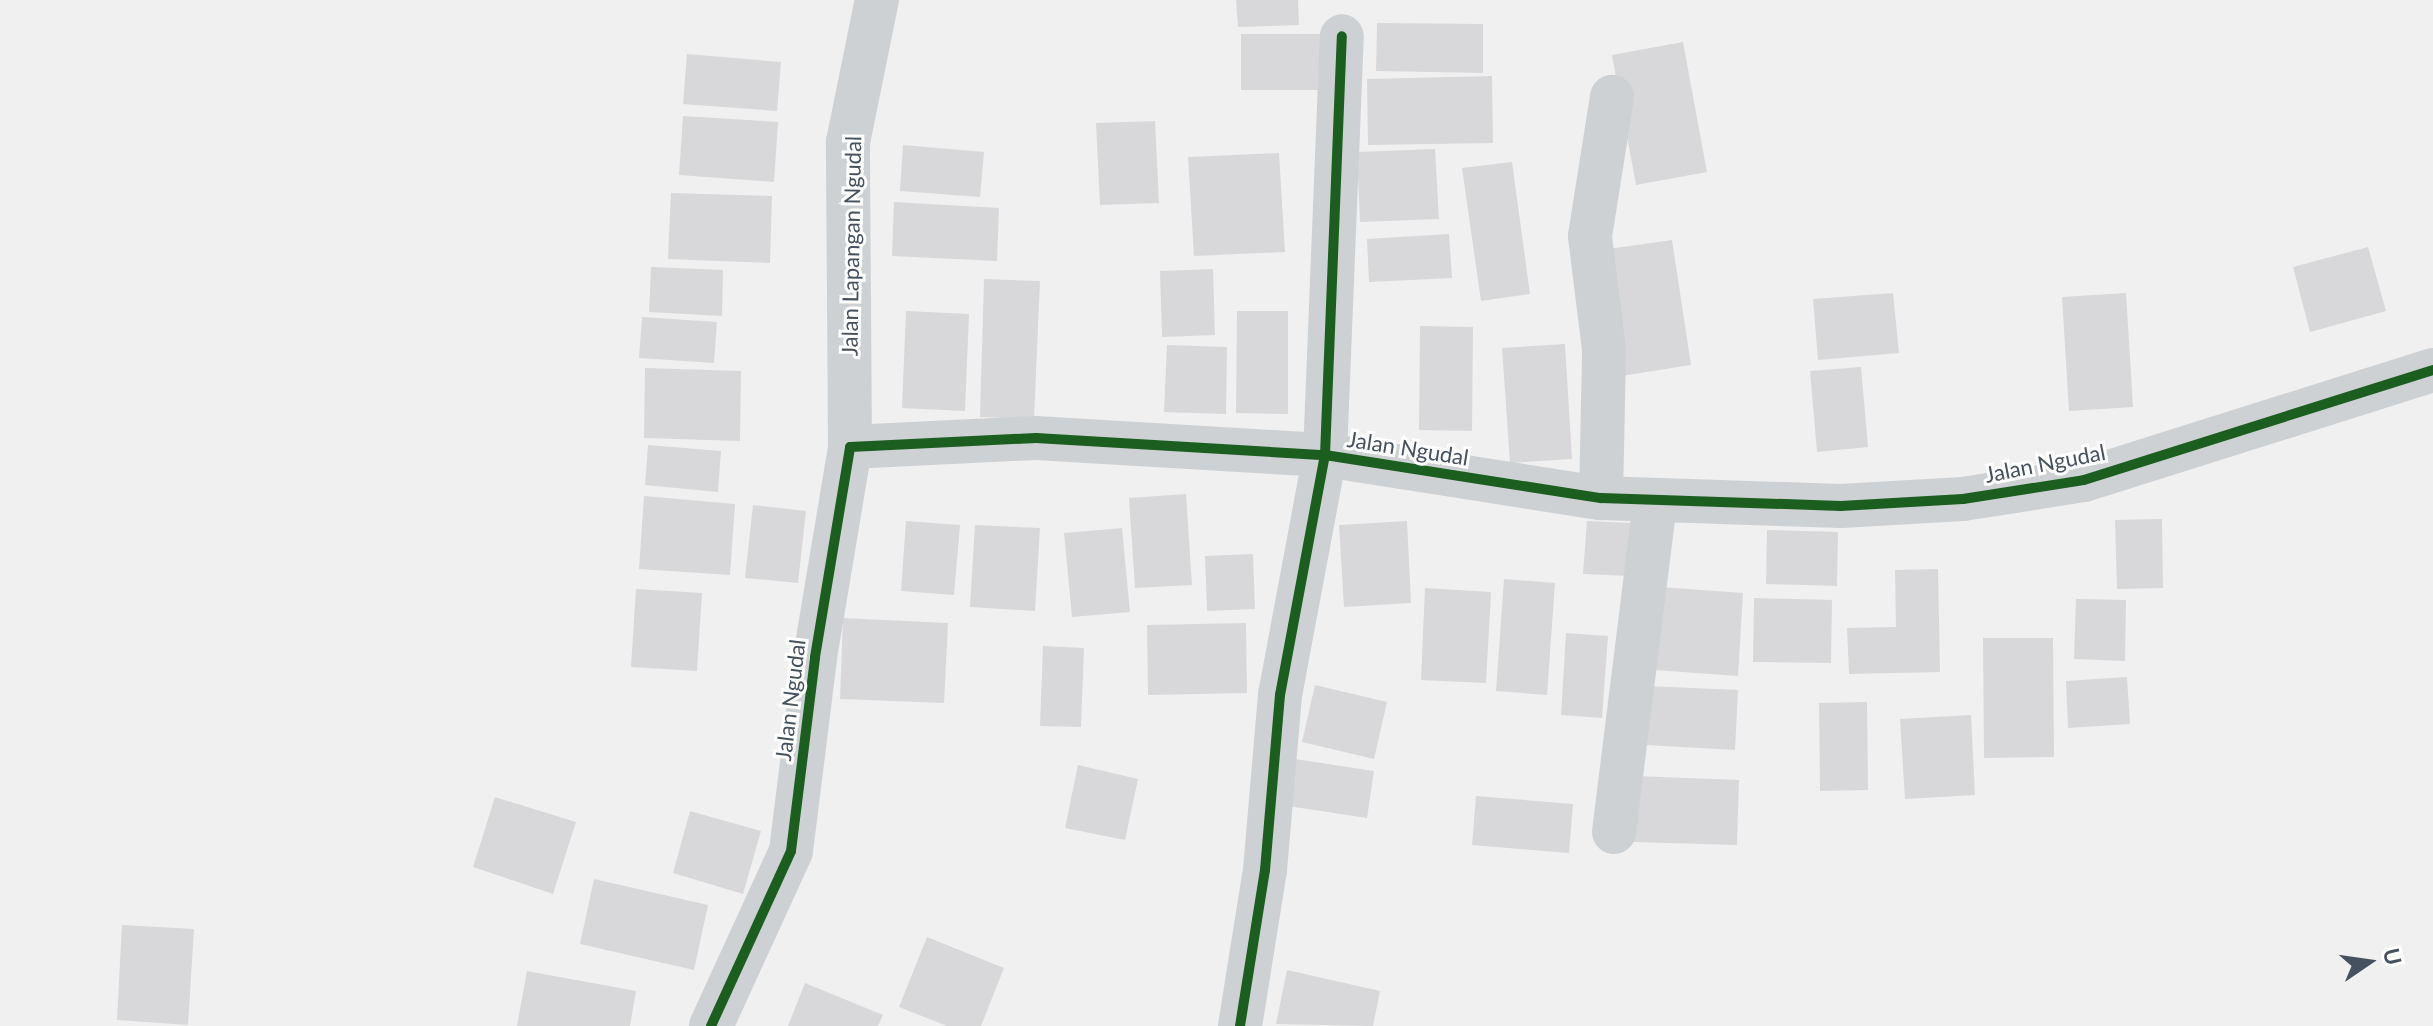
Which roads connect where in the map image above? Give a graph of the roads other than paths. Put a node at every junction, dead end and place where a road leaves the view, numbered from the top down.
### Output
1 (877, 0) edge
2 (1342, 36) dead end
3 (1612, 97) dead end
4 (2417, 375) edge
5 (850, 447) junction
6 (1325, 455) junction
7 (1601, 498) junction
8 (1655, 502) junction
9 (1614, 832) dead end
10 (711, 1026) edge
11 (1240, 1026) edge

1 - 5 street, Jalan Lapangan Ngudal
2 - 6 street
3 - 7 street
4 - 8 street, Jalan Ngudal
5 - 6 street, Jalan Ngudal
5 - 10 street, Jalan Ngudal
6 - 7 street, Jalan Ngudal
6 - 11 street
7 - 8 street, Jalan Ngudal
8 - 9 street

